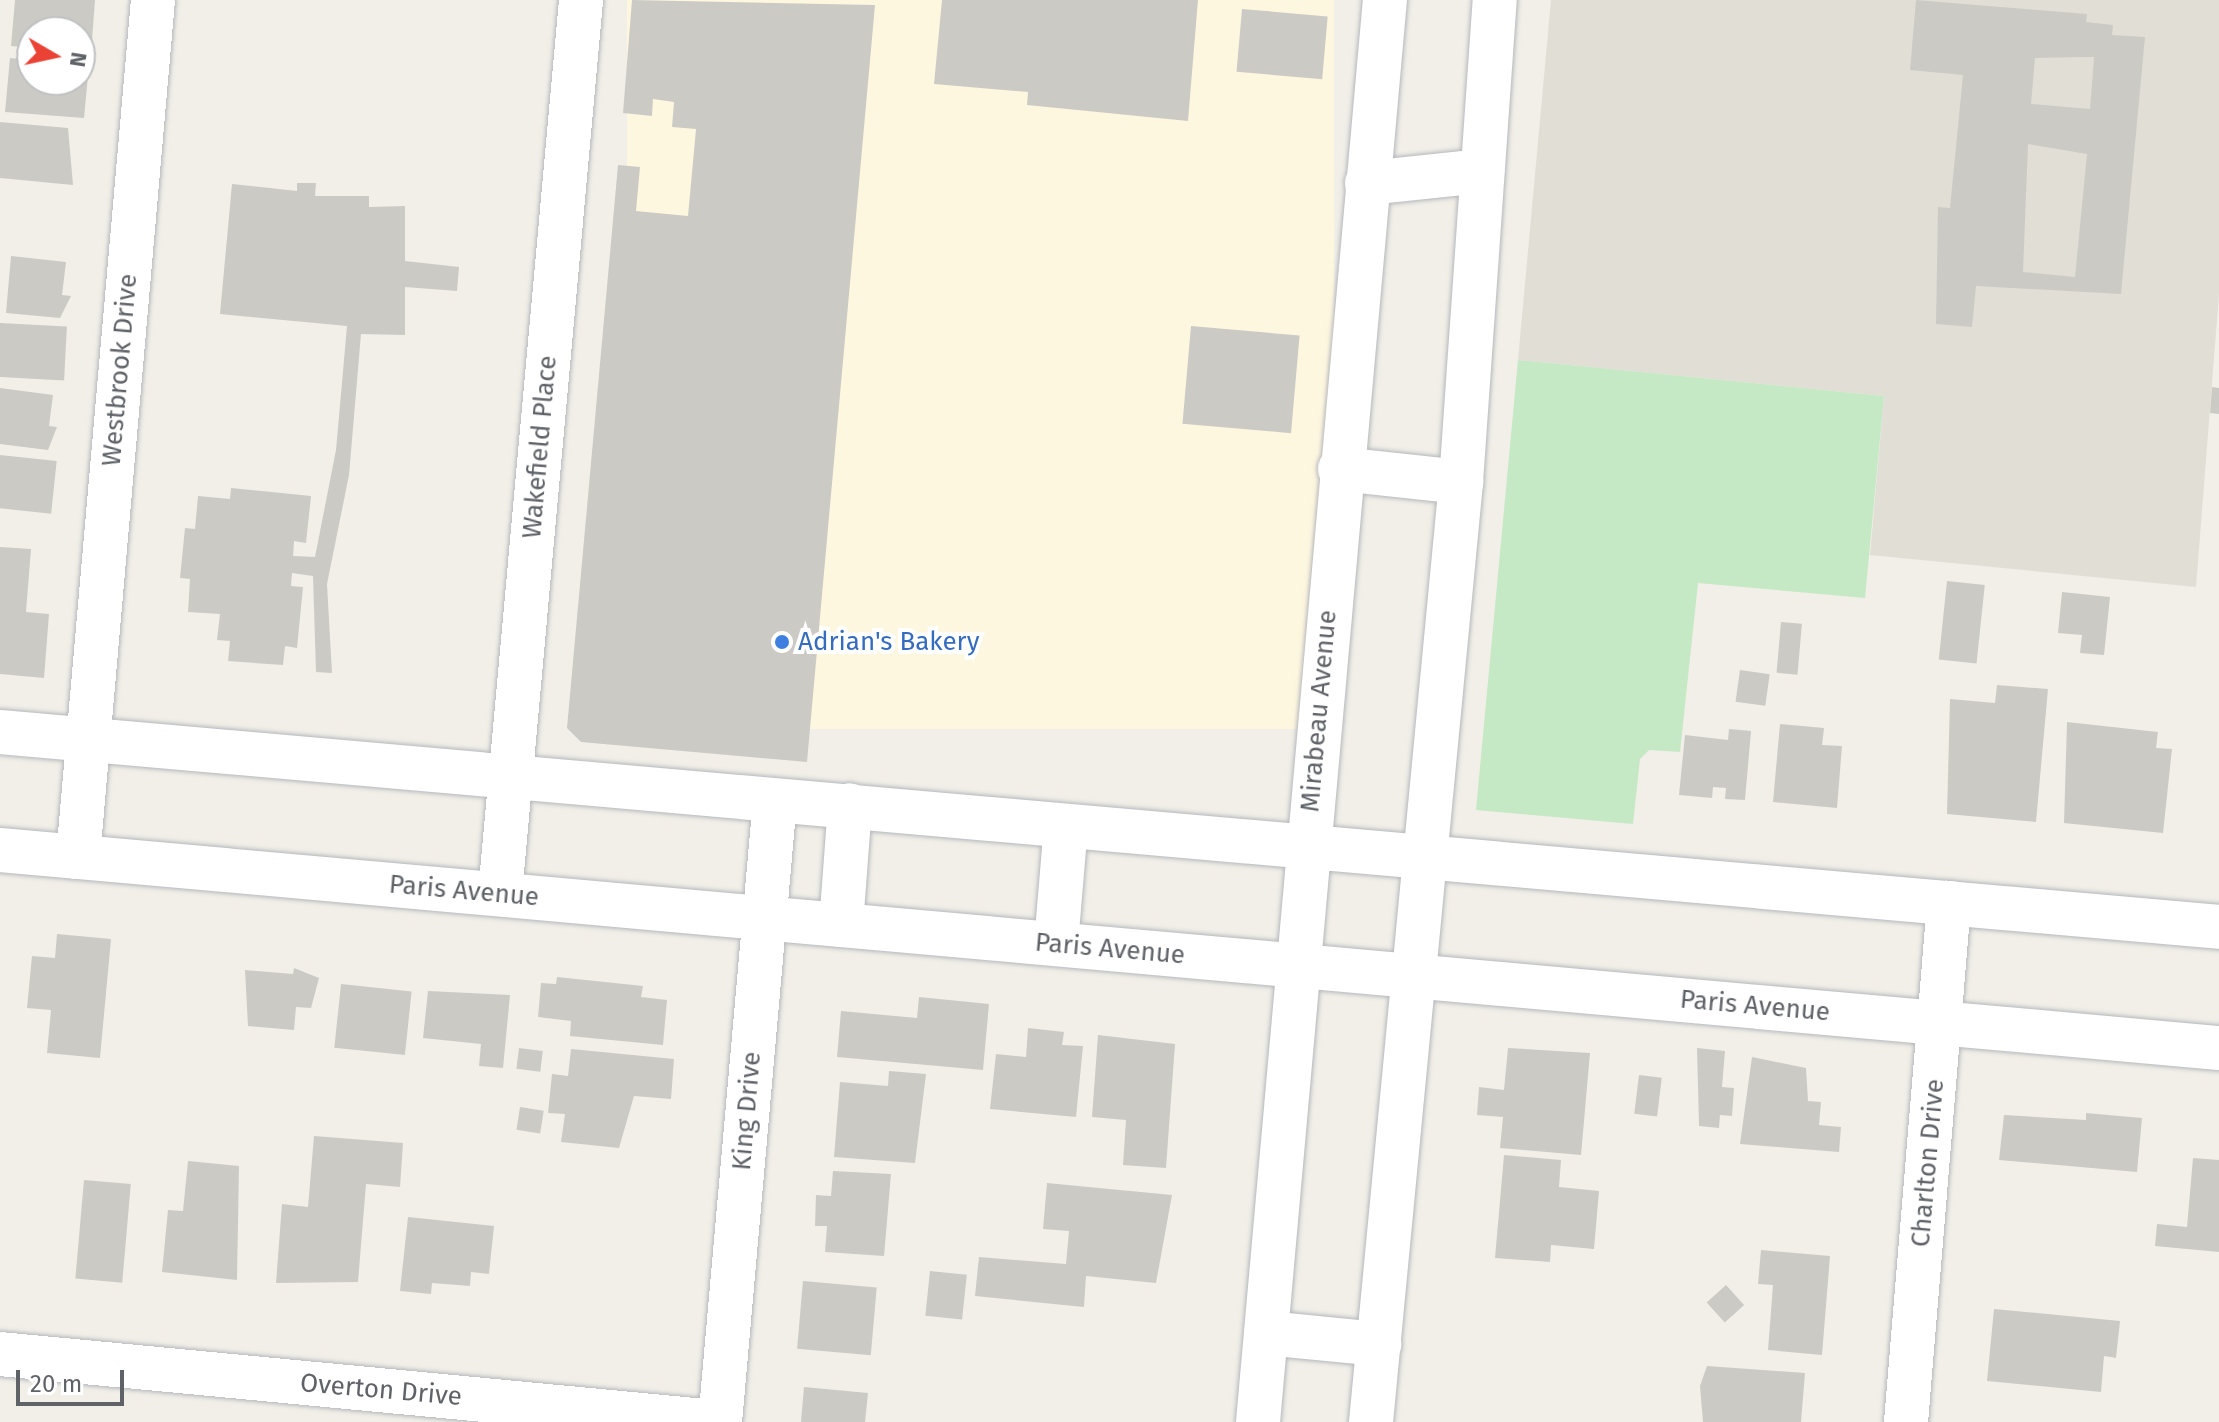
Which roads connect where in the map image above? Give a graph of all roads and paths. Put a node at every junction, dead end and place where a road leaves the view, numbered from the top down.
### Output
1 (153, 0) edge
2 (581, 0) edge
3 (1385, 0) edge
4 (1495, 0) edge
5 (1482, 171) junction
6 (1367, 183) junction
7 (1340, 469) junction
8 (1461, 482) junction
9 (0, 732) edge
10 (88, 739) junction
11 (510, 776) junction
12 (775, 800) junction
13 (850, 805) junction
14 (1066, 826) junction
15 (1307, 847) junction
16 (0, 850) edge
17 (78, 857) junction
18 (1426, 857) junction
19 (500, 894) junction
20 (1949, 903) junction
21 (764, 918) junction
22 (841, 925) junction
23 (2219, 927) edge
24 (1056, 944) junction
25 (1297, 966) junction
26 (1416, 976) junction
27 (1941, 1023) junction
28 (2219, 1048) edge
29 (1266, 1333) junction
30 (1379, 1344) junction
31 (0, 1354) edge
32 (718, 1422) edge
33 (1258, 1422) edge
34 (1371, 1422) edge
35 (1906, 1422) edge

1 - 10 street, Westbrook Drive
2 - 11 street, Wakefield Place
3 - 6 street, Mirabeau Avenue
4 - 5 street
5 - 6 street
5 - 8 street
6 - 7 street, Mirabeau Avenue
7 - 8 street
7 - 15 street, Mirabeau Avenue
8 - 18 street
9 - 10 street
10 - 11 street
10 - 17 street, Westbrook Drive
11 - 12 street
11 - 19 street, Wakefield Place
12 - 13 street
12 - 21 street, King Drive
13 - 14 street
13 - 22 street
14 - 15 street
14 - 24 street
15 - 18 street
15 - 25 street, Mirabeau Avenue
16 - 17 street, Paris Avenue
17 - 19 street, Paris Avenue
18 - 20 street
18 - 26 street
19 - 21 street, Paris Avenue
20 - 23 street
20 - 27 street, Charlton Drive
21 - 22 street, Paris Avenue
21 - 32 street, King Drive
22 - 24 street, Paris Avenue
24 - 25 street, Paris Avenue
25 - 26 street, Paris Avenue
25 - 29 street, Mirabeau Avenue
26 - 27 street, Paris Avenue
26 - 30 street
27 - 28 street, Paris Avenue
27 - 35 street, Charlton Drive
29 - 30 street
29 - 33 street, Mirabeau Avenue
30 - 34 street
31 - 32 street, Overton Drive

